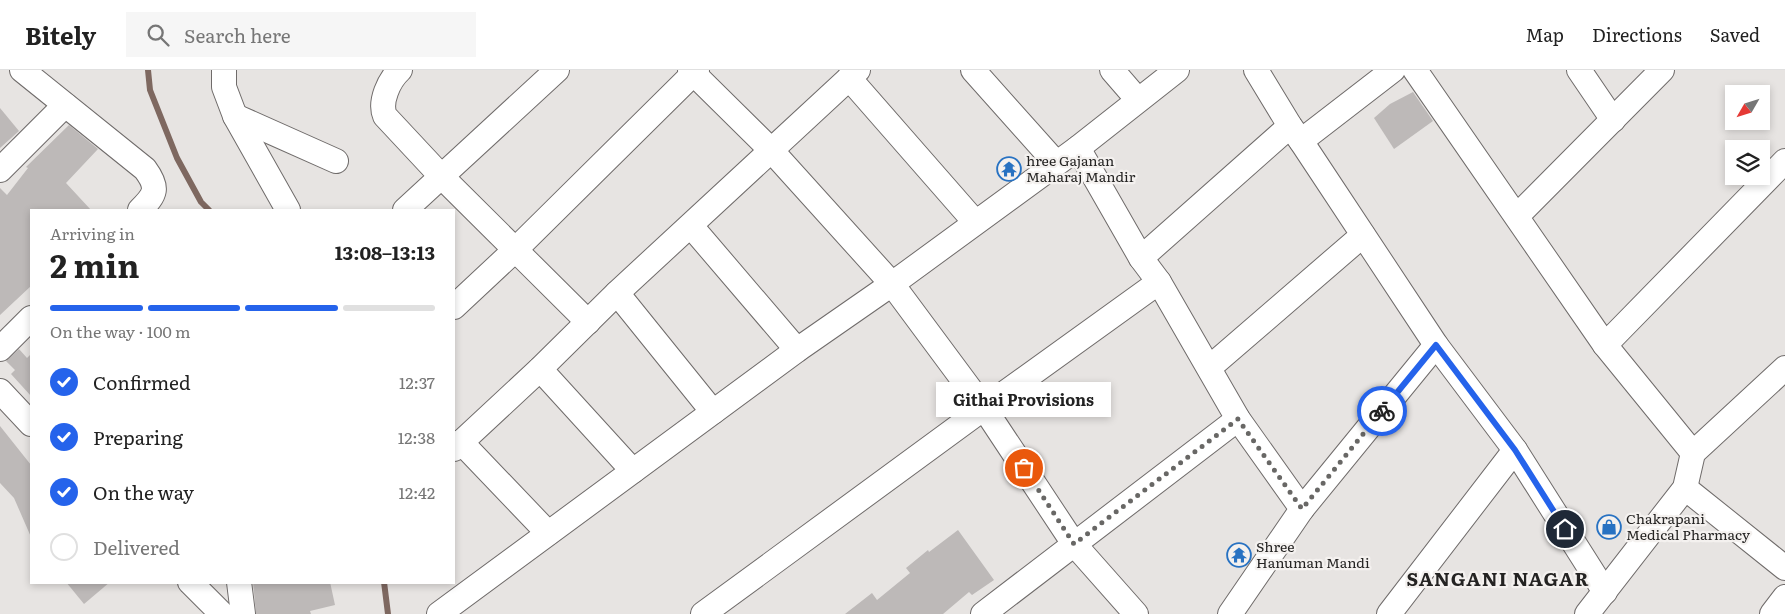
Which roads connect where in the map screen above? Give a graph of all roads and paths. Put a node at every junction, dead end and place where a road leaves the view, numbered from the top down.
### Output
1 (22, 70) edge
2 (224, 70) edge
3 (557, 70) edge
4 (973, 70) edge
5 (1112, 70) edge
6 (1177, 70) edge
7 (1256, 70) edge
8 (1393, 70) edge
9 (1415, 70) edge
10 (1579, 70) edge
11 (1662, 70) edge
12 (694, 71) edge
13 (392, 72) edge
14 (853, 74) edge
15 (1138, 100) junction
16 (65, 105) junction
17 (235, 116) junction
18 (1613, 120) junction
19 (1295, 134) junction
20 (1078, 148) junction
21 (772, 150) junction
22 (336, 161) dead end
23 (1785, 161) edge
24 (1056, 163) junction
25 (0, 170) edge
26 (441, 176) junction
27 (141, 209) edge
28 (287, 209) edge
29 (407, 209) edge
30 (1518, 216) junction
31 (975, 222) junction
32 (691, 226) junction
33 (1363, 235) junction
34 (515, 250) junction
35 (1142, 258) junction
36 (1159, 282) junction
37 (892, 284) junction
38 (617, 293) junction
39 (455, 306) edge
40 (30, 319) edge
41 (588, 322) junction
42 (1436, 345) junction
43 (1606, 345) junction
44 (0, 349) edge
45 (798, 350) junction
46 (1209, 368) junction
47 (1785, 368) edge
48 (540, 369) junction
49 (0, 391) edge
50 (984, 408) junction
51 (713, 412) junction
52 (1238, 419) junction
53 (30, 423) edge
54 (458, 446) edge
55 (1515, 450) junction
56 (1693, 453) junction
57 (633, 471) junction
58 (1686, 488) junction
59 (1302, 509) junction
60 (548, 533) junction
61 (1074, 544) junction
62 (1785, 568) edge
63 (192, 584) edge
64 (239, 584) edge
65 (1605, 592) junction
66 (1785, 597) edge
67 (989, 612) edge
68 (222, 614) edge
69 (243, 614) edge
70 (439, 614) edge
71 (704, 614) edge
72 (1136, 614) edge
73 (1230, 614) edge
74 (1389, 614) edge
75 (1587, 614) edge
76 (1772, 614) edge

1 - 16 street
2 - 17 street
3 - 26 street
4 - 24 street
5 - 15 street
6 - 15 street
7 - 19 street
8 - 19 street
9 - 30 street
10 - 18 street
11 - 18 street
12 - 21 street
12 - 34 street
13 - 26 street
14 - 21 street
14 - 31 street
15 - 20 street
16 - 25 street
16 - 27 street
17 - 22 street
17 - 28 street
18 - 30 street
19 - 33 street
19 - 35 street
20 - 24 street
20 - 35 street
21 - 32 street
21 - 37 street
23 - 43 street
24 - 31 street
26 - 29 street
26 - 34 street
30 - 43 street
31 - 37 street
32 - 38 street
32 - 45 street
33 - 42 street
33 - 46 street
34 - 39 street
34 - 41 street
35 - 36 street
36 - 46 street
36 - 50 street
37 - 45 street
37 - 50 street
38 - 41 street
38 - 51 street
40 - 44 street
41 - 48 street
42 - 55 street
42 - 59 street
43 - 56 street
45 - 51 street
46 - 52 street
47 - 56 street
48 - 54 street
48 - 57 street
49 - 53 street
50 - 61 street
50 - 71 street
51 - 57 street
52 - 59 street
52 - 61 street
54 - 60 street
55 - 65 street
55 - 74 street
56 - 58 street
57 - 60 street
58 - 62 street
58 - 65 street
59 - 73 street
60 - 70 street
61 - 67 street
61 - 72 street
63 - 68 street
64 - 69 street
65 - 75 street
66 - 76 street

